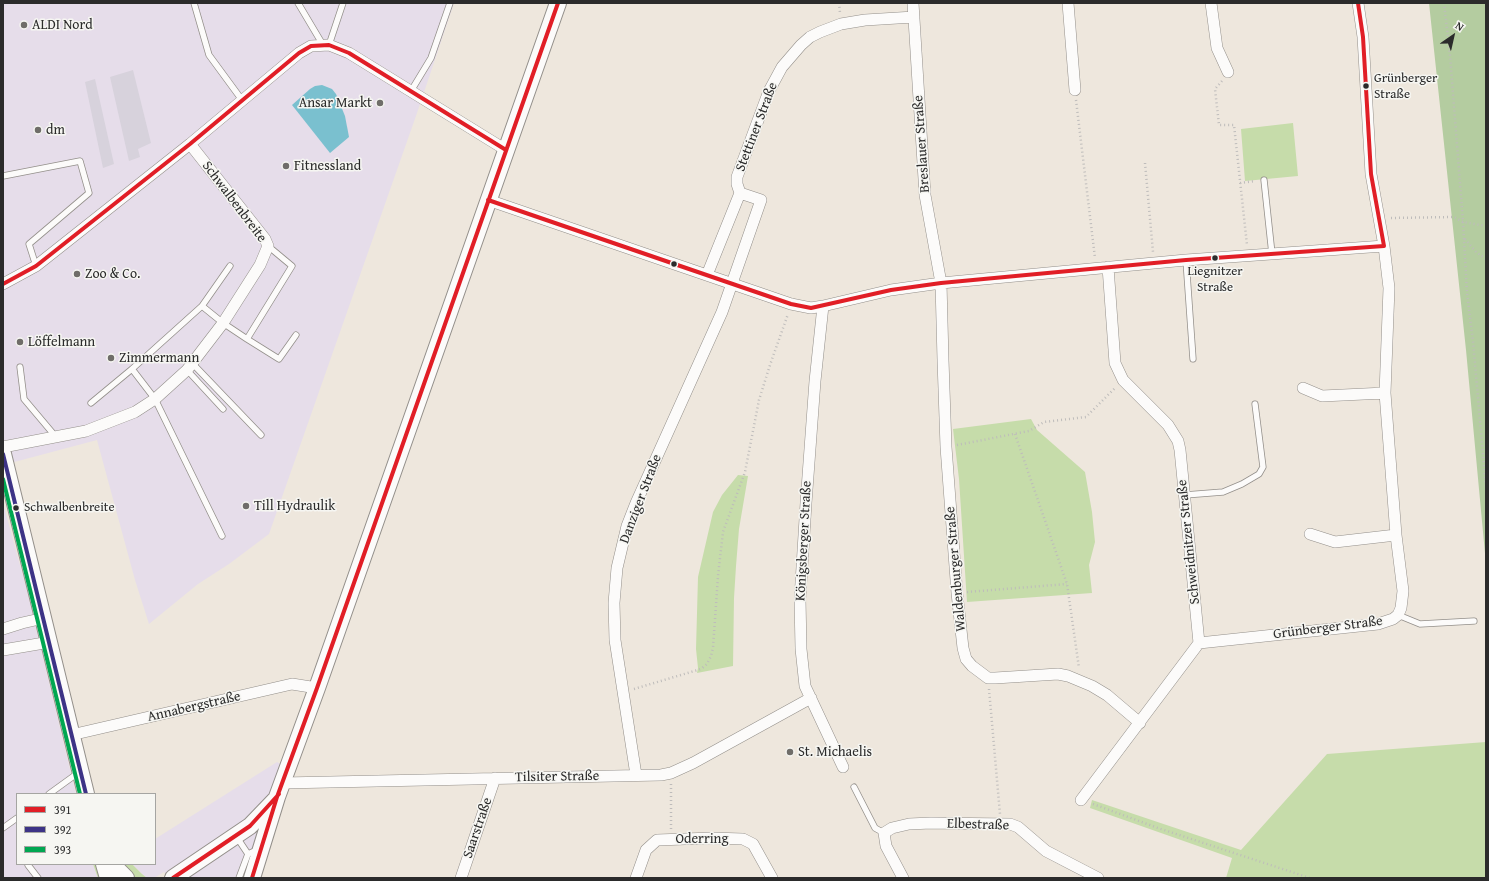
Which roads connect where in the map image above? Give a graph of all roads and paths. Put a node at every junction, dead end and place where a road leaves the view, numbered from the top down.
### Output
1 (194, 3) edge
2 (298, 3) edge
3 (343, 3) edge
4 (450, 3) edge
5 (558, 3) edge
6 (913, 3) edge
7 (1068, 3) edge
8 (1211, 3) edge
9 (1358, 3) edge
10 (1444, 3) edge
11 (914, 17) junction
12 (326, 45) junction
13 (1228, 72) joint
14 (1075, 90) joint
15 (411, 91) junction
16 (242, 100) junction
17 (190, 144) junction
18 (506, 150) junction
19 (1145, 163) dead end
20 (3, 176) edge
21 (1264, 180) joint
22 (1240, 183) junction
23 (740, 193) junction
24 (488, 200) junction
25 (1378, 219) junction
26 (1464, 222) junction
27 (1486, 226) edge
28 (1464, 239) junction
29 (268, 246) junction
30 (1384, 246) junction
31 (1272, 254) junction
32 (1248, 255) junction
33 (1486, 259) edge
34 (1186, 260) junction
35 (1154, 263) junction
36 (36, 266) junction
37 (230, 266) dead end
38 (1108, 267) junction
39 (1096, 269) junction
40 (707, 275) junction
41 (941, 283) junction
42 (3, 284) edge
43 (732, 284) junction
44 (792, 304) junction
45 (202, 306) junction
46 (823, 306) junction
47 (223, 323) junction
48 (296, 335) dead end
49 (247, 339) junction
50 (1193, 359) dead end
51 (20, 367) dead end
52 (189, 367) junction
53 (132, 368) junction
54 (1123, 380) junction
55 (1303, 388) dead end
56 (1385, 393) junction
57 (155, 399) junction
58 (91, 403) dead end
59 (1255, 404) dead end
60 (223, 409) dead end
61 (1015, 434) junction
62 (261, 435) dead end
63 (56, 438) junction
64 (3, 447) edge
65 (946, 447) junction
66 (3, 454) edge
67 (1486, 489) edge
68 (1185, 495) junction
69 (1310, 534) dead end
70 (1396, 535) junction
71 (222, 536) dead end
72 (1067, 584) junction
73 (957, 593) junction
74 (1398, 615) junction
75 (44, 618) junction
76 (1474, 621) dead end
77 (3, 629) edge
78 (50, 642) junction
79 (1199, 643) junction
80 (3, 650) edge
81 (988, 678) junction
82 (1081, 681) junction
83 (646, 685) dead end
84 (317, 688) junction
85 (811, 698) junction
86 (1140, 723) junction
87 (71, 735) junction
88 (843, 767) dead end
89 (81, 771) junction
90 (671, 773) junction
91 (636, 775) junction
92 (495, 778) junction
93 (854, 787) dead end
94 (280, 790) junction
95 (50, 793) edge
96 (86, 793) edge
97 (1081, 800) joint
98 (16, 819) edge
99 (1001, 824) junction
100 (3, 828) edge
101 (888, 831) junction
102 (236, 836) junction
103 (670, 839) junction
104 (263, 847) junction
105 (248, 854) junction
106 (28, 865) edge
107 (104, 865) edge
108 (113, 865) edge
109 (38, 878) edge
110 (108, 878) edge
111 (126, 878) edge
112 (173, 878) edge
113 (239, 878) edge
114 (252, 878) edge
115 (461, 878) edge
116 (636, 878) edge
117 (772, 878) edge
118 (903, 878) edge
119 (1098, 878) edge
120 (1310, 878) edge

1 - 16 lane
2 - 12 lane
3 - 12 lane
4 - 15 lane
5 - 18 main road
6 - 11 street, Breslauer Straße
7 - 14 street
8 - 13 street
9 - 25 street, Grünberger Straße
10 - 26 path
11 - 23 street, Stettiner Straße
11 - 41 street, Breslauer Straße
12 - 15 street
12 - 16 street
13 - 22 path
14 - 39 path
15 - 18 street
16 - 17 street
17 - 29 street, Schwalbenbreite
17 - 36 street
18 - 24 main road
19 - 35 path
20 - 36 lane
21 - 22 path
21 - 31 lane
22 - 32 path
23 - 40 street
23 - 43 street, Danziger Straße
24 - 40 street
24 - 84 main road
25 - 26 path
25 - 30 street, Grünberger Straße
26 - 27 path
26 - 28 path
28 - 33 path
28 - 67 path
29 - 47 street, Schwalbenbreite
29 - 49 lane
30 - 31 street
30 - 56 street, Grünberger Straße
31 - 32 street
32 - 34 street
34 - 35 street
34 - 50 lane
35 - 38 street
36 - 42 street
37 - 45 lane
38 - 39 street
38 - 54 street, Schweidnitzer Straße
39 - 41 street
40 - 43 street
41 - 46 street
41 - 65 street, Waldenburger Straße
43 - 44 street
43 - 91 street, Danziger Straße
44 - 46 street
44 - 83 path
45 - 47 lane
45 - 53 lane
46 - 85 street, Königsberger Straße
47 - 49 lane
47 - 52 street, Schwalbenbreite
48 - 49 lane
51 - 63 lane
52 - 57 street, Schwalbenbreite
52 - 60 lane
52 - 62 lane
53 - 57 lane
53 - 58 lane
54 - 61 path
54 - 68 street, Schweidnitzer Straße
55 - 56 street
56 - 70 street, Grünberger Straße
57 - 63 street, Schwalbenbreite
57 - 71 lane
59 - 68 lane
61 - 65 path
61 - 72 path
63 - 64 street, Schwalbenbreite
65 - 73 street, Waldenburger Straße
66 - 75 main road
68 - 79 street, Schweidnitzer Straße
69 - 70 street
70 - 74 street, Grünberger Straße
72 - 73 path
72 - 82 path
73 - 81 street, Waldenburger Straße
74 - 76 lane
74 - 79 street, Grünberger Straße
75 - 77 street
75 - 78 main road
78 - 80 street
78 - 87 main road
79 - 86 street
81 - 82 street
81 - 99 path
82 - 86 street
84 - 87 street, Annabergstraße
84 - 94 main road
85 - 88 street, Königsberger Straße
85 - 90 street, Tilsiter Straße
86 - 97 street
87 - 89 main road
89 - 95 lane
89 - 96 main road
90 - 91 street, Tilsiter Straße
90 - 103 path
91 - 92 street, Tilsiter Straße
92 - 94 street, Tilsiter Straße
92 - 115 street, Saarstraße
93 - 101 lane
94 - 102 main road
94 - 104 main road
97 - 120 path
98 - 100 lane
99 - 101 street, Elbestraße
99 - 119 street, Elbestraße
101 - 118 street
102 - 105 lane
102 - 112 main road
103 - 116 street, Oderring
103 - 117 street, Oderring
104 - 105 lane
104 - 114 main road
105 - 113 lane
106 - 109 lane
107 - 110 main road
108 - 111 main road

